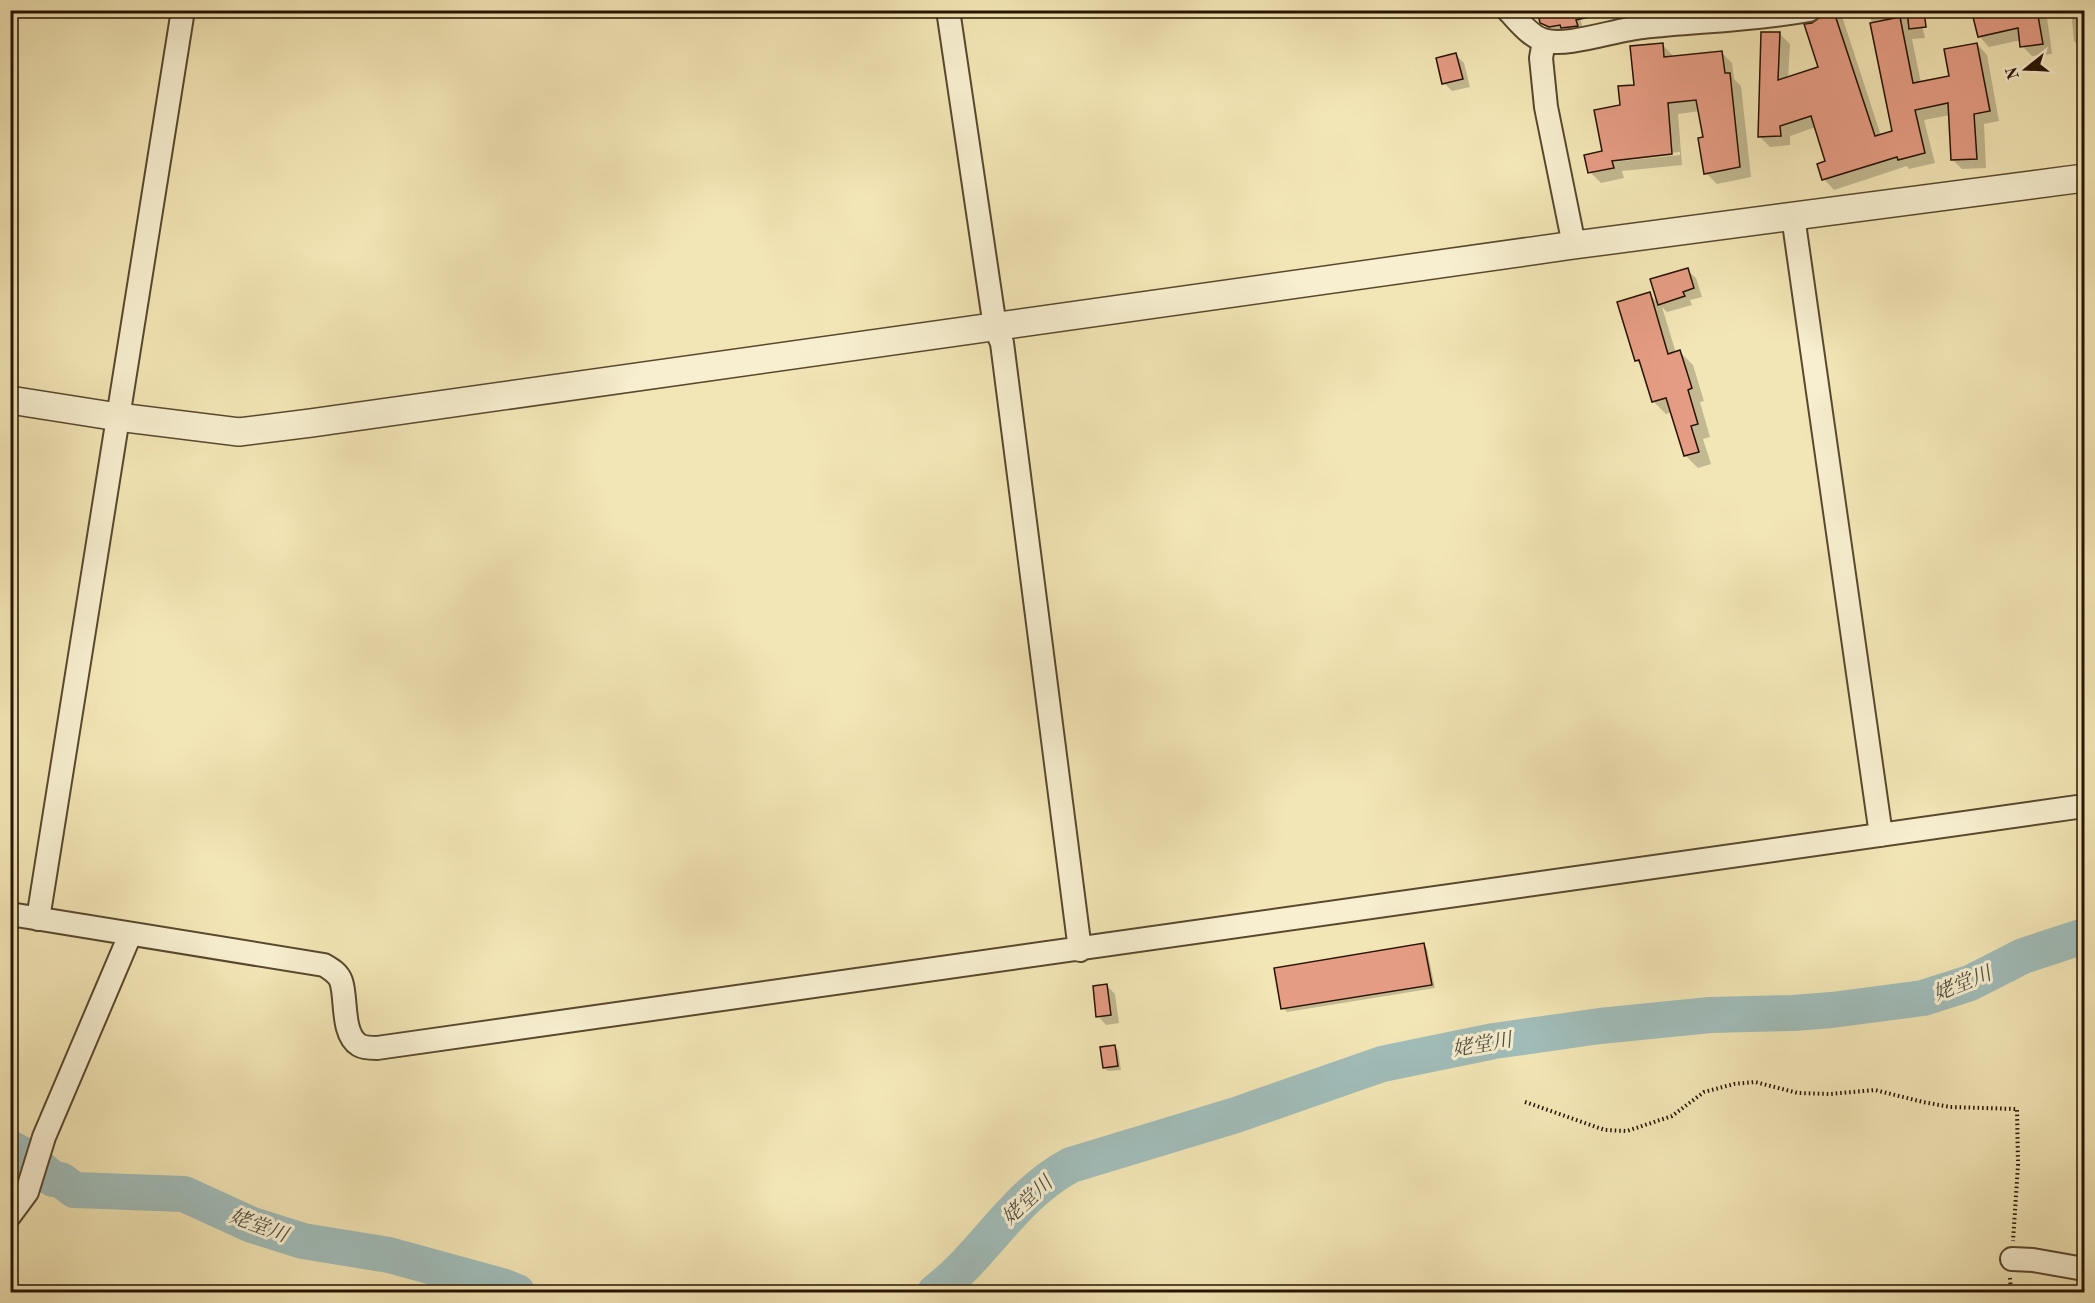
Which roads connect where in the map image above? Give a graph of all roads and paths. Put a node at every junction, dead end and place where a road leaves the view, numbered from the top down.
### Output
1 (183, 10) edge
2 (948, 10) edge
3 (1508, 10) edge
4 (1809, 10) edge
5 (1544, 41) junction
6 (2085, 178) edge
7 (1793, 216) junction
8 (1574, 245) junction
9 (995, 327) junction
10 (10, 399) edge
11 (118, 417) junction
12 (2085, 806) edge
13 (1881, 835) junction
14 (10, 914) edge
15 (38, 919) junction
16 (130, 935) junction
17 (1080, 950) junction
18 (1525, 1102) dead end
19 (10, 1215) edge
20 (2012, 1259) junction
21 (2085, 1269) edge
22 (2011, 1293) edge

1 - 11 street
2 - 9 street
3 - 5 street
4 - 5 street
5 - 8 street
6 - 7 street
7 - 8 street
7 - 13 street
8 - 9 street
9 - 11 street
9 - 17 street
10 - 11 street
11 - 15 street
12 - 13 street
13 - 17 street
14 - 15 street
15 - 16 street
16 - 17 street
16 - 19 street
18 - 20 path
20 - 21 street
20 - 22 path

